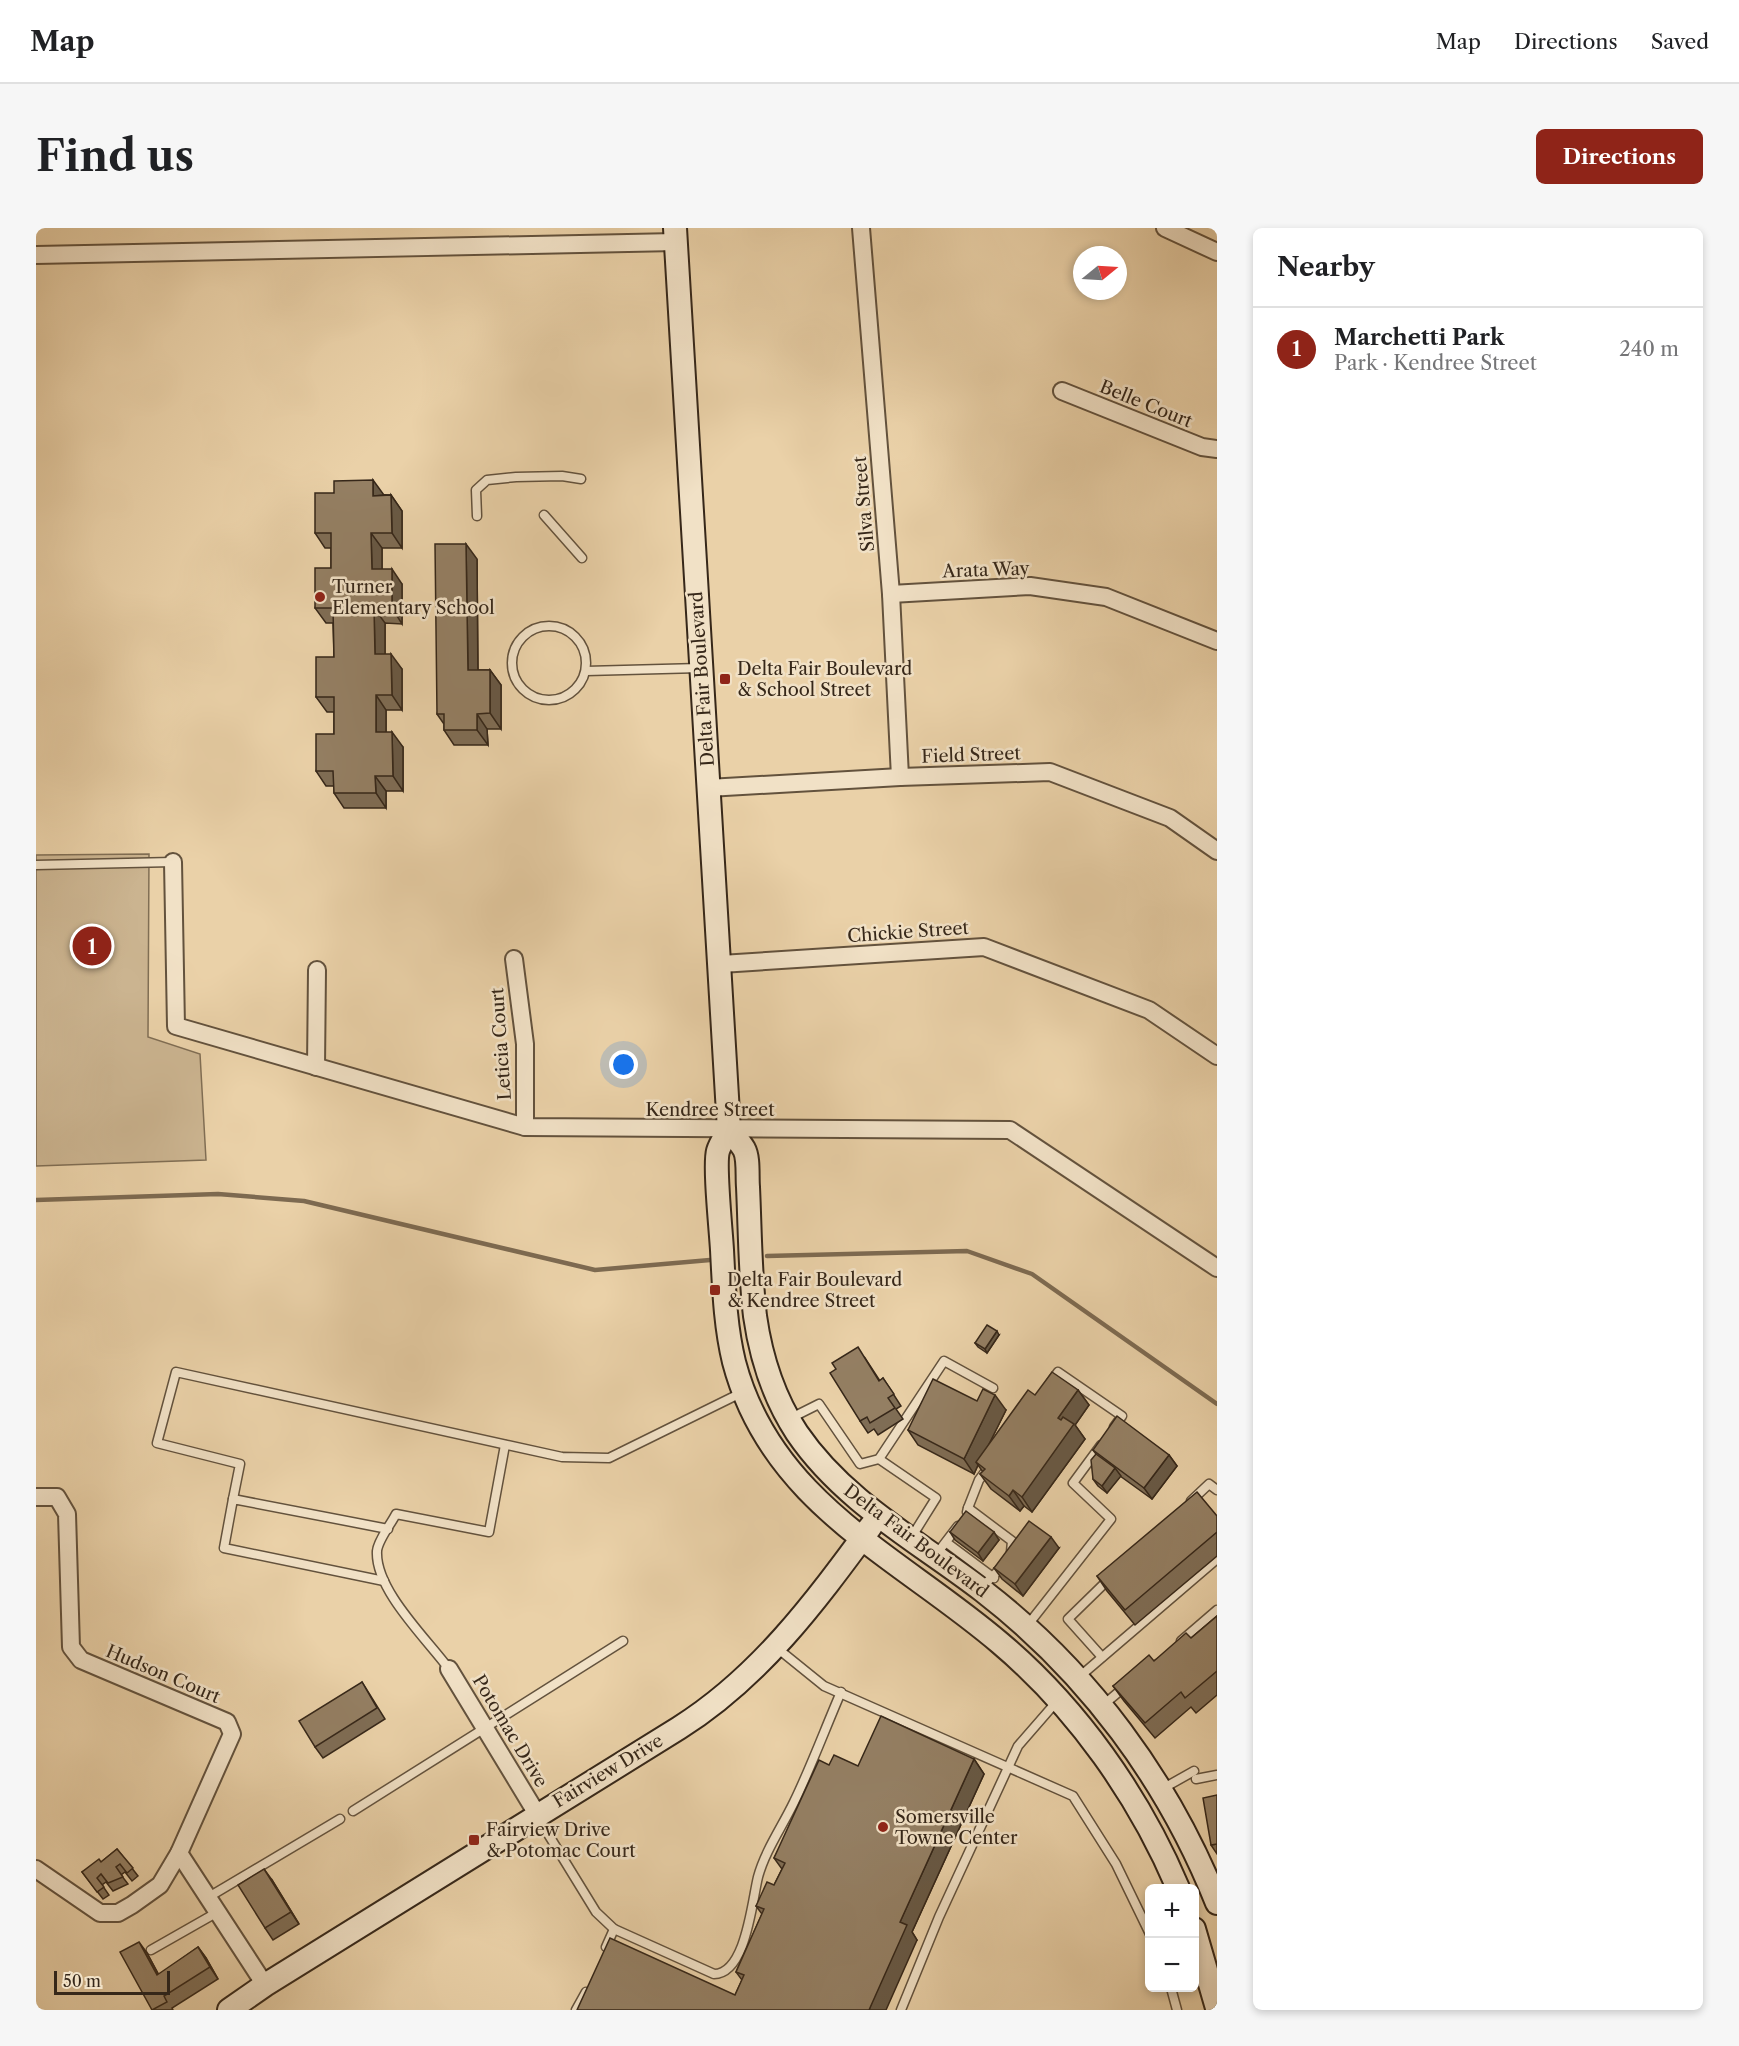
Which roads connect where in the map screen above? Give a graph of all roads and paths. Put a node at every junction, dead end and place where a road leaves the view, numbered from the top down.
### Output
1 (861, 228) edge
2 (1165, 228) edge
3 (675, 235) edge
4 (1217, 252) edge
5 (36, 255) edge
6 (1062, 391) dead end
7 (1217, 449) edge
8 (581, 479) dead end
9 (544, 515) dead end
10 (477, 516) dead end
11 (582, 558) dead end
12 (891, 594) junction
13 (1217, 641) edge
14 (700, 668) junction
15 (586, 671) junction
16 (900, 777) junction
17 (708, 788) junction
18 (1217, 851) edge
19 (173, 862) joint
20 (36, 865) edge
21 (514, 959) dead end
22 (721, 964) junction
23 (317, 970) dead end
24 (1217, 1056) edge
25 (316, 1067) junction
26 (525, 1127) junction
27 (729, 1130) junction
28 (1217, 1268) edge
29 (993, 1388) dead end
30 (1045, 1390) edge
31 (743, 1392) junction
32 (788, 1419) junction
33 (505, 1445) junction
34 (879, 1459) junction
35 (992, 1462) edge
36 (1217, 1490) edge
37 (36, 1497) edge
38 (232, 1499) junction
39 (968, 1508) junction
40 (1184, 1508) edge
41 (878, 1516) junction
42 (388, 1528) junction
43 (862, 1539) junction
44 (910, 1539) junction
45 (941, 1550) junction
46 (1217, 1559) edge
47 (1118, 1571) edge
48 (384, 1581) junction
49 (987, 1583) junction
50 (1217, 1610) edge
51 (1026, 1627) junction
52 (623, 1641) dead end
53 (1173, 1647) edge
54 (777, 1648) junction
55 (1102, 1658) junction
56 (449, 1669) joint
57 (1137, 1677) edge
58 (1078, 1678) junction
59 (841, 1692) junction
60 (1058, 1700) junction
61 (1101, 1706) junction
62 (484, 1726) junction
63 (1007, 1767) junction
64 (1217, 1775) edge
65 (1161, 1789) junction
66 (353, 1811) dead end
67 (537, 1814) junction
68 (340, 1819) dead end
69 (179, 1853) junction
70 (36, 1869) edge
71 (1177, 1884) edge
72 (207, 1898) junction
73 (1217, 1903) edge
74 (216, 1913) junction
75 (1145, 1926) edge
76 (614, 1929) junction
77 (1197, 1938) edge
78 (151, 1950) dead end
79 (601, 1959) edge
80 (592, 1979) edge
81 (265, 1985) junction
82 (1172, 1992) edge
83 (1217, 2008) edge
84 (229, 2010) edge
85 (576, 2010) edge
86 (901, 2010) edge
87 (1177, 2010) edge

1 - 12 street, Silva Street
2 - 4 street
3 - 5 street
3 - 14 main road, Delta Fair Boulevard
6 - 7 street, Belle Court
8 - 10 lane
9 - 11 lane
12 - 13 street, Arata Way
12 - 16 street, Silva Street
14 - 15 lane
14 - 17 main road, Delta Fair Boulevard
15 - 15 lane
16 - 17 street, Field Street
16 - 18 street, Field Street
17 - 22 main road, Delta Fair Boulevard
19 - 20 lane
19 - 25 street, Kendree Street
21 - 26 street, Leticia Court
22 - 24 street, Chickie Street
22 - 27 main road, Delta Fair Boulevard
23 - 25 street
25 - 26 street, Kendree Street
26 - 27 street, Kendree Street
27 - 28 street, Kendree Street
27 - 31 main road, Delta Fair Boulevard
27 - 32 main road, Delta Fair Boulevard
29 - 34 lane
30 - 51 lane
31 - 33 lane
31 - 43 main road, Delta Fair Boulevard
32 - 34 lane
32 - 41 main road, Delta Fair Boulevard
33 - 38 lane
33 - 42 lane
34 - 44 lane
35 - 39 lane
36 - 40 lane
37 - 69 street, Hudson Court
38 - 42 lane
38 - 48 lane
39 - 45 lane
39 - 49 lane
41 - 43 main road, Fairview Drive
41 - 44 main road, Delta Fair Boulevard
42 - 48 lane
43 - 54 main road, Fairview Drive
43 - 60 main road, Delta Fair Boulevard
44 - 45 main road, Delta Fair Boulevard
45 - 49 main road, Delta Fair Boulevard
46 - 55 lane
47 - 55 lane
48 - 56 lane
49 - 51 main road, Delta Fair Boulevard
50 - 53 lane
51 - 58 main road, Delta Fair Boulevard
52 - 62 lane
54 - 59 lane
54 - 67 main road, Fairview Drive
55 - 58 lane
56 - 62 street, Potomac Drive
57 - 61 lane
58 - 61 main road, Delta Fair Boulevard
59 - 63 lane
59 - 76 lane
60 - 63 lane
60 - 71 main road, Delta Fair Boulevard
61 - 65 main road, Delta Fair Boulevard
62 - 66 lane
62 - 67 street, Potomac Drive
63 - 75 lane
63 - 86 lane
64 - 65 lane
65 - 73 main road, Delta Fair Boulevard
67 - 76 lane
67 - 81 main road, Fairview Drive
68 - 72 lane
69 - 70 street
69 - 72 street
72 - 74 street
74 - 78 lane
74 - 81 street
76 - 79 lane
77 - 83 main road
80 - 85 lane
81 - 84 main road, Fairview Drive
82 - 87 lane

